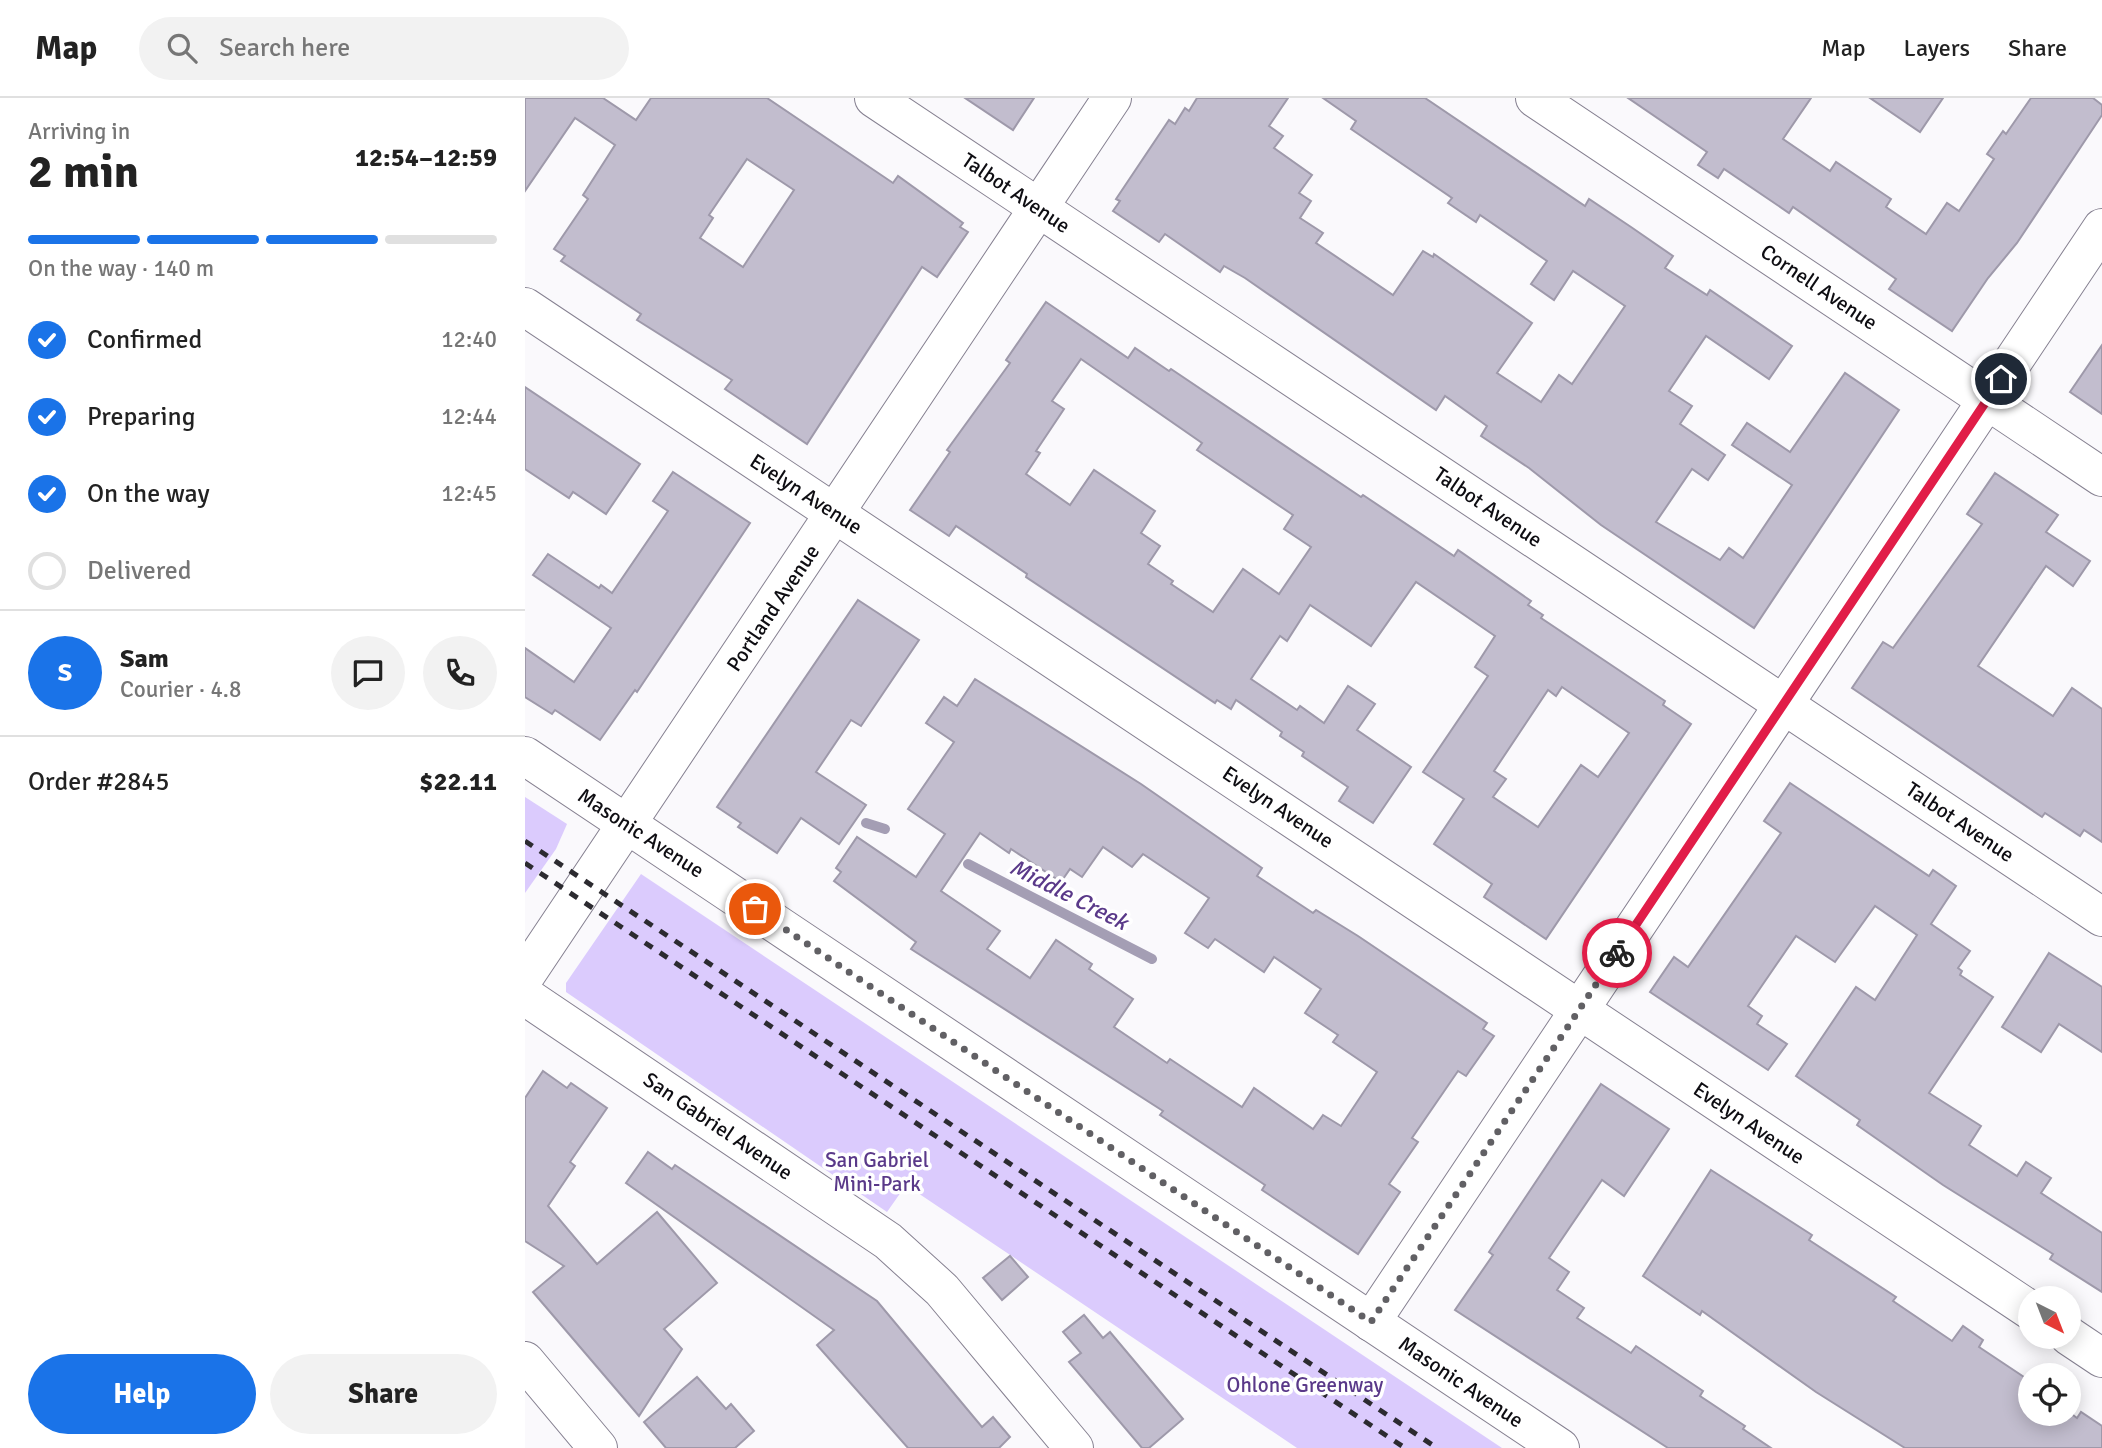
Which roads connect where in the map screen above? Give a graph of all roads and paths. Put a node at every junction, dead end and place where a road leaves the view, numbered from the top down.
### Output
1 (874, 98) edge
2 (1112, 98) edge
3 (1535, 98) edge
4 (1039, 208) junction
5 (2102, 229) edge
6 (525, 307) edge
7 (1987, 400) junction
8 (2102, 477) edge
9 (835, 514) junction
10 (1784, 704) junction
11 (525, 756) edge
12 (628, 824) junction
13 (2102, 916) edge
14 (525, 976) edge
15 (525, 996) edge
16 (1579, 1009) junction
17 (2018, 1302) edge
18 (1371, 1322) junction
19 (2081, 1344) edge
20 (2102, 1358) edge
21 (525, 1361) edge
22 (598, 1448) edge
23 (1074, 1448) edge
24 (1560, 1448) edge

1 - 4 street, Talbot Avenue
2 - 4 street, Portland Avenue
3 - 7 street, Cornell Avenue
4 - 9 street, Portland Avenue
4 - 10 street, Talbot Avenue
5 - 7 street
6 - 9 street, Evelyn Avenue
7 - 8 street, Cornell Avenue
7 - 10 street
9 - 12 street, Portland Avenue
9 - 16 street, Evelyn Avenue
10 - 13 street, Talbot Avenue
10 - 16 street
11 - 12 street, Masonic Avenue
12 - 14 street, Portland Avenue
12 - 18 street, Masonic Avenue
15 - 23 street, San Gabriel Avenue
16 - 17 street, Evelyn Avenue
16 - 18 street
18 - 24 street, Masonic Avenue
19 - 20 street
21 - 22 street

